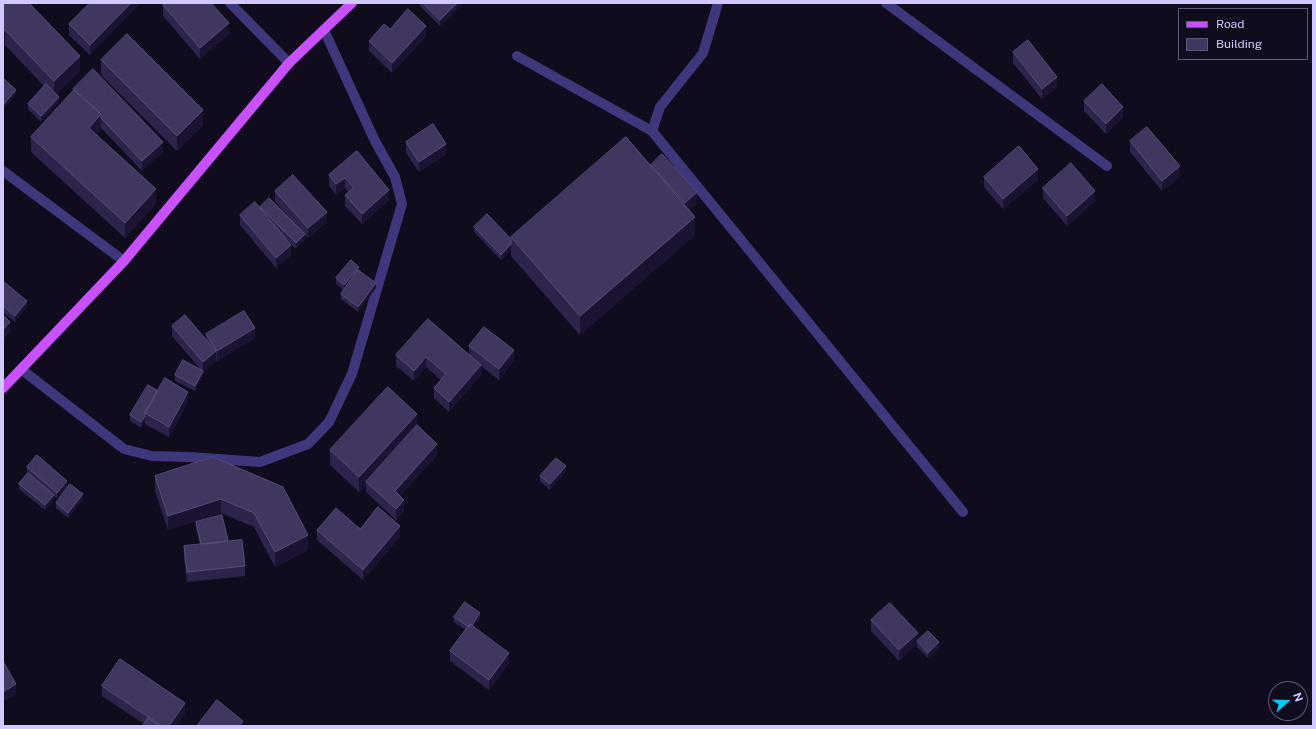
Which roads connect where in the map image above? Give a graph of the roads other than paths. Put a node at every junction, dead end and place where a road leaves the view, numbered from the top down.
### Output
1 (230, 3) edge
2 (352, 3) edge
3 (718, 3) edge
4 (886, 3) edge
5 (324, 30) junction
6 (516, 56) dead end
7 (289, 63) junction
8 (652, 131) junction
9 (1107, 166) dead end
10 (3, 170) edge
11 (124, 261) junction
12 (21, 369) junction
13 (3, 388) edge
14 (963, 512) dead end

1 - 7 street
2 - 5 main road
3 - 8 street
4 - 9 street
5 - 7 main road
5 - 12 street
6 - 8 street
7 - 11 main road
8 - 14 street
10 - 11 street
11 - 12 main road
12 - 13 main road

